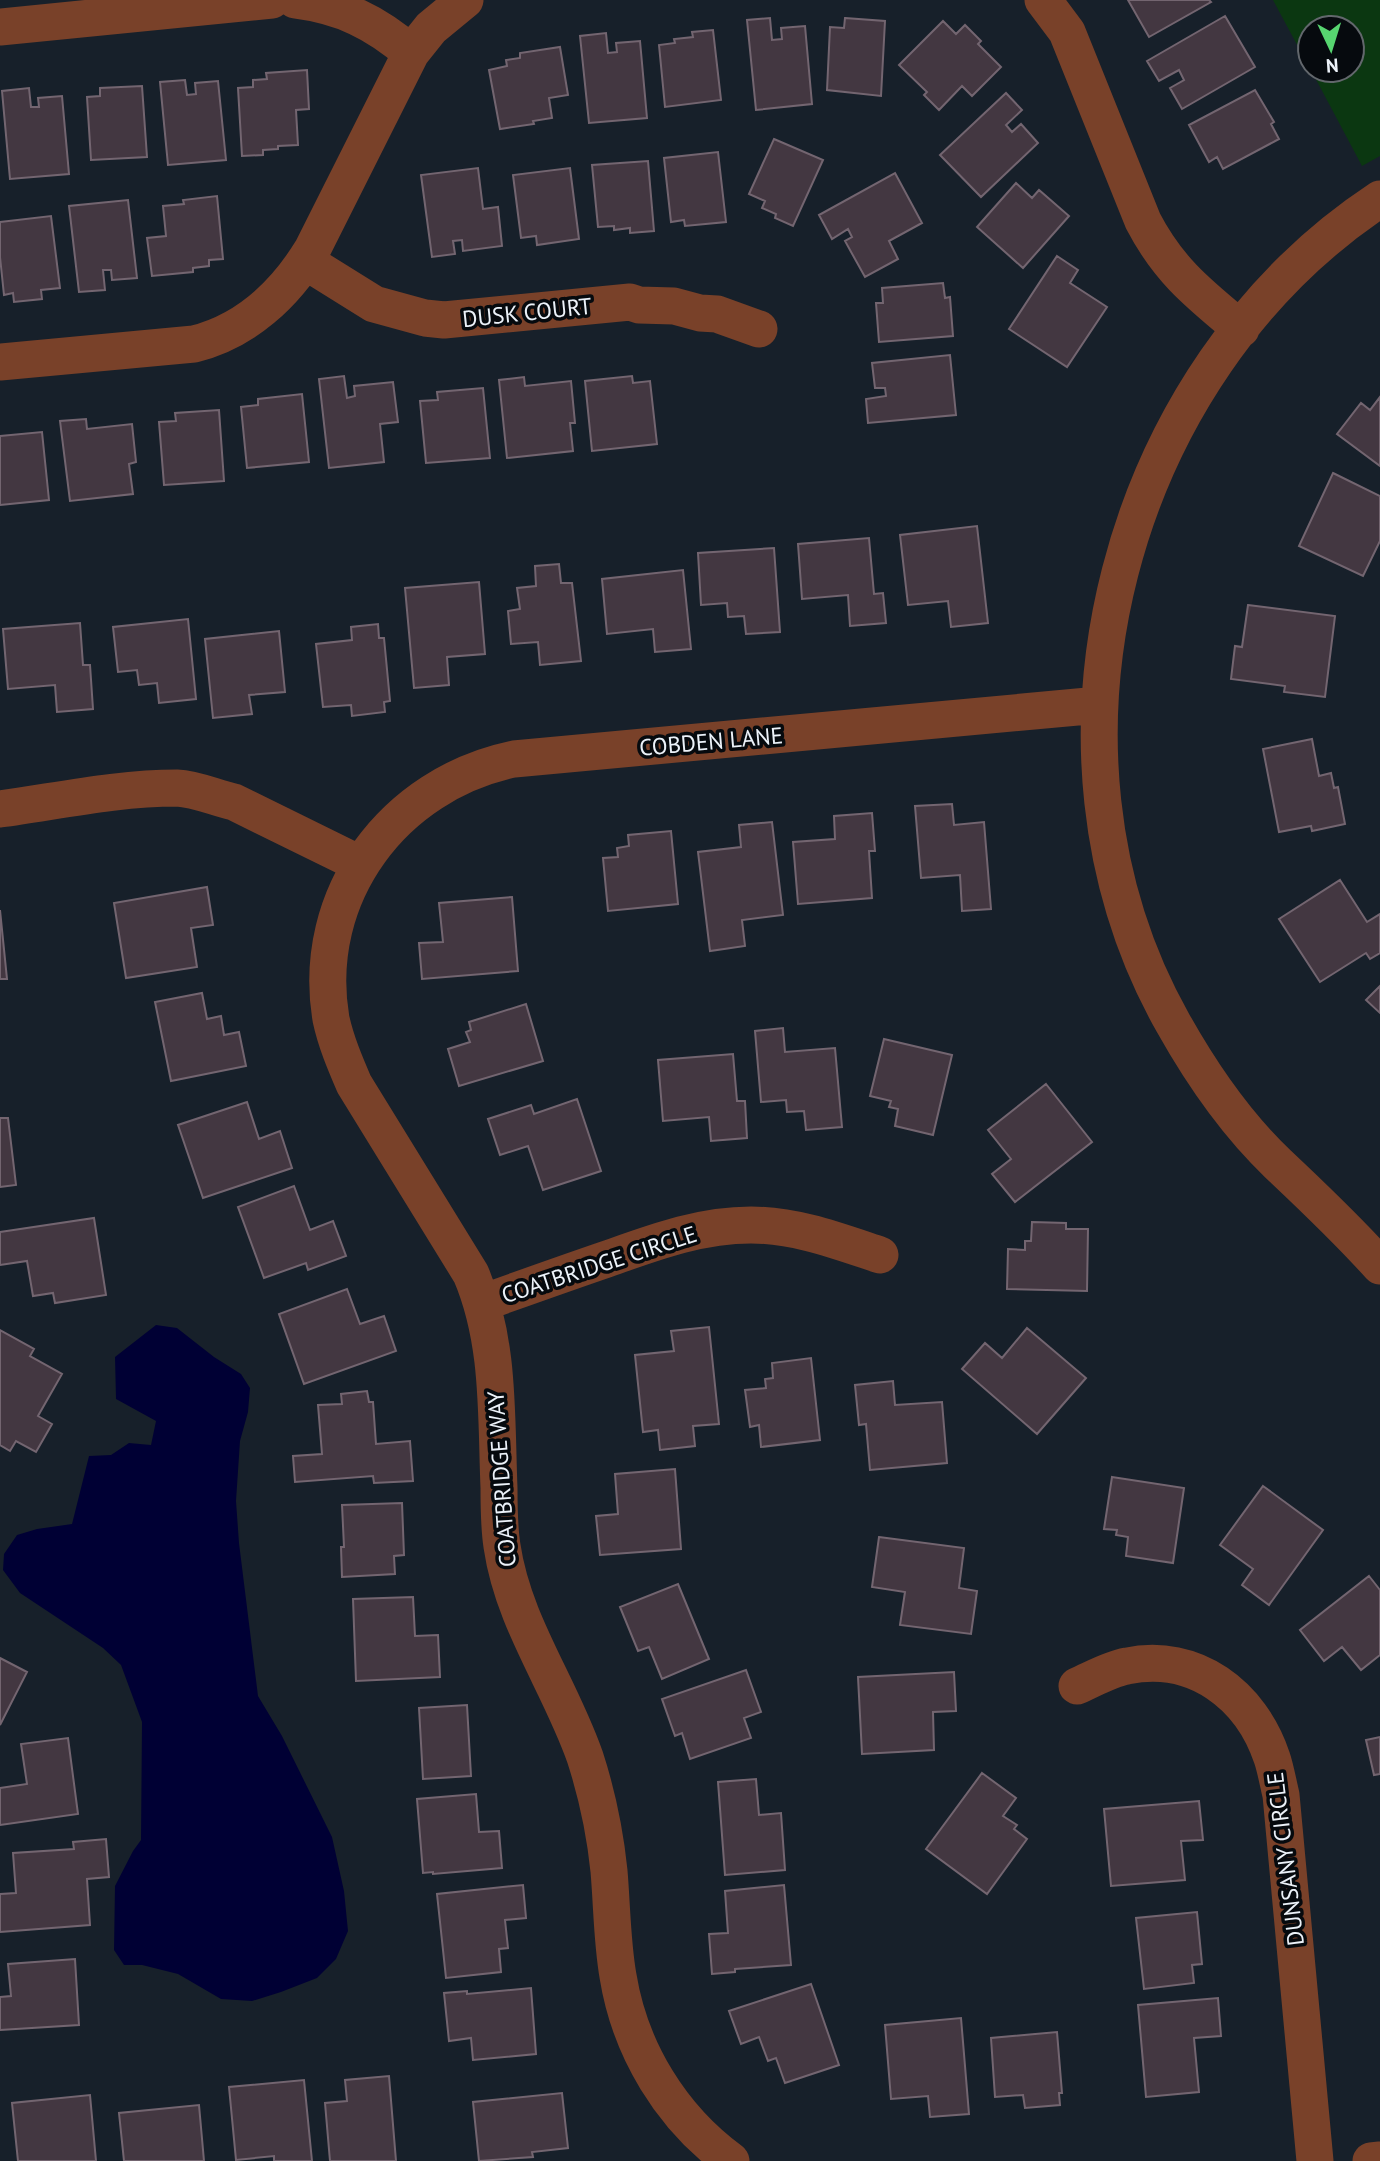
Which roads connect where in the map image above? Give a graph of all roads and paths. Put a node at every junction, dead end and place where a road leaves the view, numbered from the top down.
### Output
1 (272, 0) edge
2 (295, 0) edge
3 (466, 0) edge
4 (1043, 0) edge
5 (0, 27) edge
6 (411, 53) junction
7 (1380, 199) edge
8 (305, 261) junction
9 (1241, 328) junction
10 (759, 330) dead end
11 (0, 362) edge
12 (1099, 705) junction
13 (0, 809) edge
14 (360, 864) junction
15 (880, 1255) dead end
16 (1380, 1266) edge
17 (482, 1303) junction
18 (1077, 1686) dead end
19 (707, 2153) edge
20 (1380, 2160) edge
21 (1315, 2161) edge
22 (1371, 2161) edge

1 - 5 street
2 - 6 street
3 - 6 street
4 - 9 street
6 - 8 street
7 - 9 street
8 - 10 street, DUSK COURT
8 - 11 street
9 - 12 street
12 - 14 street, COBDEN LANE
12 - 16 street
13 - 14 street
14 - 17 street, COATBRIDGE WAY
15 - 17 street, COATBRIDGE CIRCLE
17 - 19 street, COATBRIDGE WAY
18 - 21 street, DUNSANY CIRCLE
20 - 22 street

